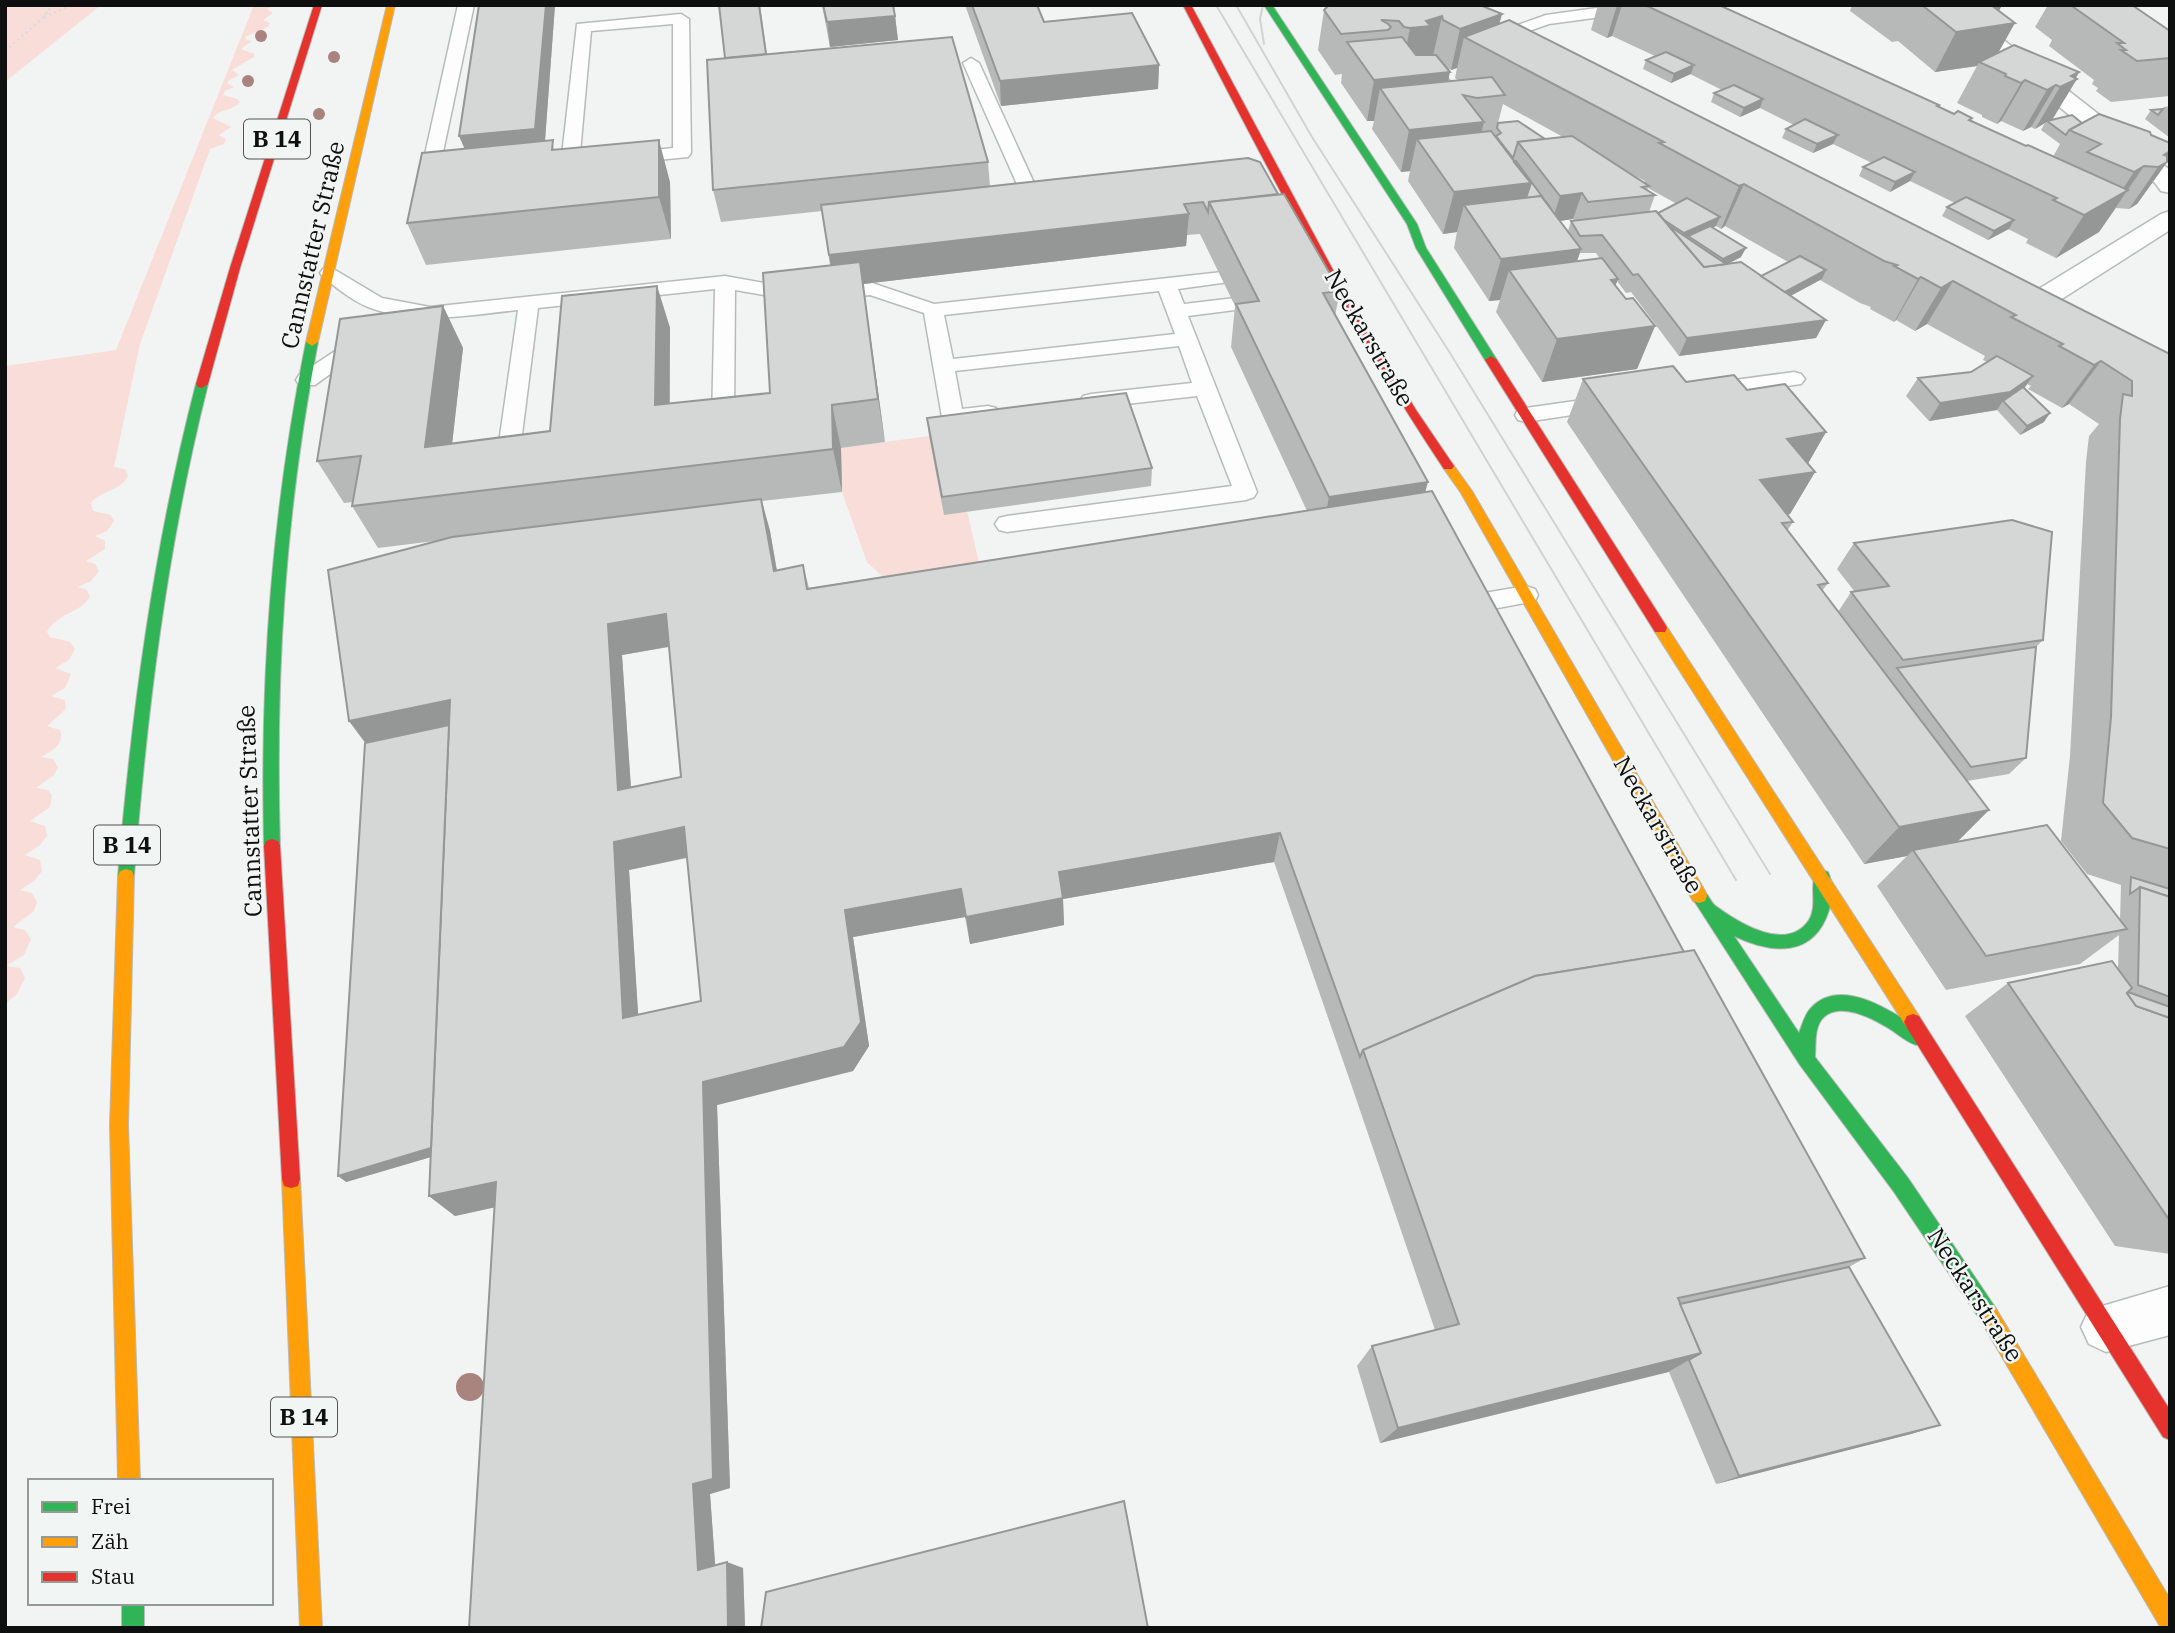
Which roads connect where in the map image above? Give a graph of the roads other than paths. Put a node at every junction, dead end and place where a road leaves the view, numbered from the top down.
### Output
1 (318, 5) edge
2 (391, 5) edge
3 (466, 5) edge
4 (1268, 5) edge
5 (1288, 5) edge
6 (1636, 7) dead end
7 (1190, 8) edge
8 (1495, 19) edge
9 (1278, 21) junction
10 (1518, 30) junction
11 (1543, 43) edge
12 (1993, 43) edge
13 (971, 62) dead end
14 (612, 160) edge
15 (571, 163) edge
16 (455, 174) edge
17 (2170, 186) edge
18 (1075, 197) edge
19 (2170, 219) edge
20 (1316, 250) junction
21 (1303, 264) edge
22 (330, 274) junction
23 (1222, 278) edge
24 (725, 282) junction
25 (2022, 283) edge
26 (1167, 285) junction
27 (1321, 296) edge
28 (2047, 296) junction
29 (529, 301) junction
30 (1348, 302) junction
31 (1235, 304) edge
32 (2071, 308) edge
33 (933, 310) junction
34 (1177, 311) junction
35 (430, 313) junction
36 (1187, 339) junction
37 (943, 366) junction
38 (1794, 379) dead end
39 (307, 380) junction
40 (1205, 388) junction
41 (1688, 393) edge
42 (1636, 400) edge
43 (1072, 403) edge
44 (1006, 411) edge
45 (1525, 415) junction
46 (723, 419) edge
47 (509, 450) edge
48 (1007, 524) dead end
49 (1526, 595) junction
50 (1466, 605) edge
51 (1822, 877) junction
52 (1701, 900) junction
53 (1928, 1048) junction
54 (1806, 1059) junction
55 (2170, 1310) edge
56 (2106, 1327) junction
57 (2170, 1430) edge
58 (129, 1479) edge
59 (132, 1605) edge
60 (2170, 1621) edge
61 (133, 1628) edge
62 (311, 1628) edge

1 - 58 main road, B 14
2 - 22 main road, Cannstatter Straße / B 14
3 - 16 lane
4 - 9 main road
5 - 9 main road
6 - 10 lane
7 - 20 main road, Neckarstraße
8 - 10 street
9 - 45 main road
10 - 11 street
12 - 17 street
13 - 18 lane
14 - 15 lane
19 - 28 street
20 - 21 lane
20 - 30 main road, Neckarstraße
22 - 35 lane
22 - 39 main road, Cannstatter Straße / B 14
23 - 26 lane
24 - 29 lane
24 - 33 lane
24 - 46 lane
25 - 28 street
26 - 33 lane
26 - 34 lane
27 - 30 lane
28 - 32 street
29 - 35 lane
29 - 47 lane
30 - 49 main road, Neckarstraße
31 - 34 lane
33 - 37 lane
34 - 36 lane
35 - 39 lane
36 - 37 lane
36 - 40 lane
37 - 44 lane
38 - 41 lane
39 - 62 main road, Cannstatter Straße / B 14
40 - 43 lane
40 - 48 lane
42 - 45 lane
45 - 51 main road
49 - 50 lane
49 - 52 main road, Neckarstraße
51 - 52 main road
51 - 53 main road
52 - 54 main road, Neckarstraße
53 - 54 main road
53 - 56 main road
54 - 60 main road, Neckarstraße
55 - 56 street
56 - 57 main road
59 - 61 main road

